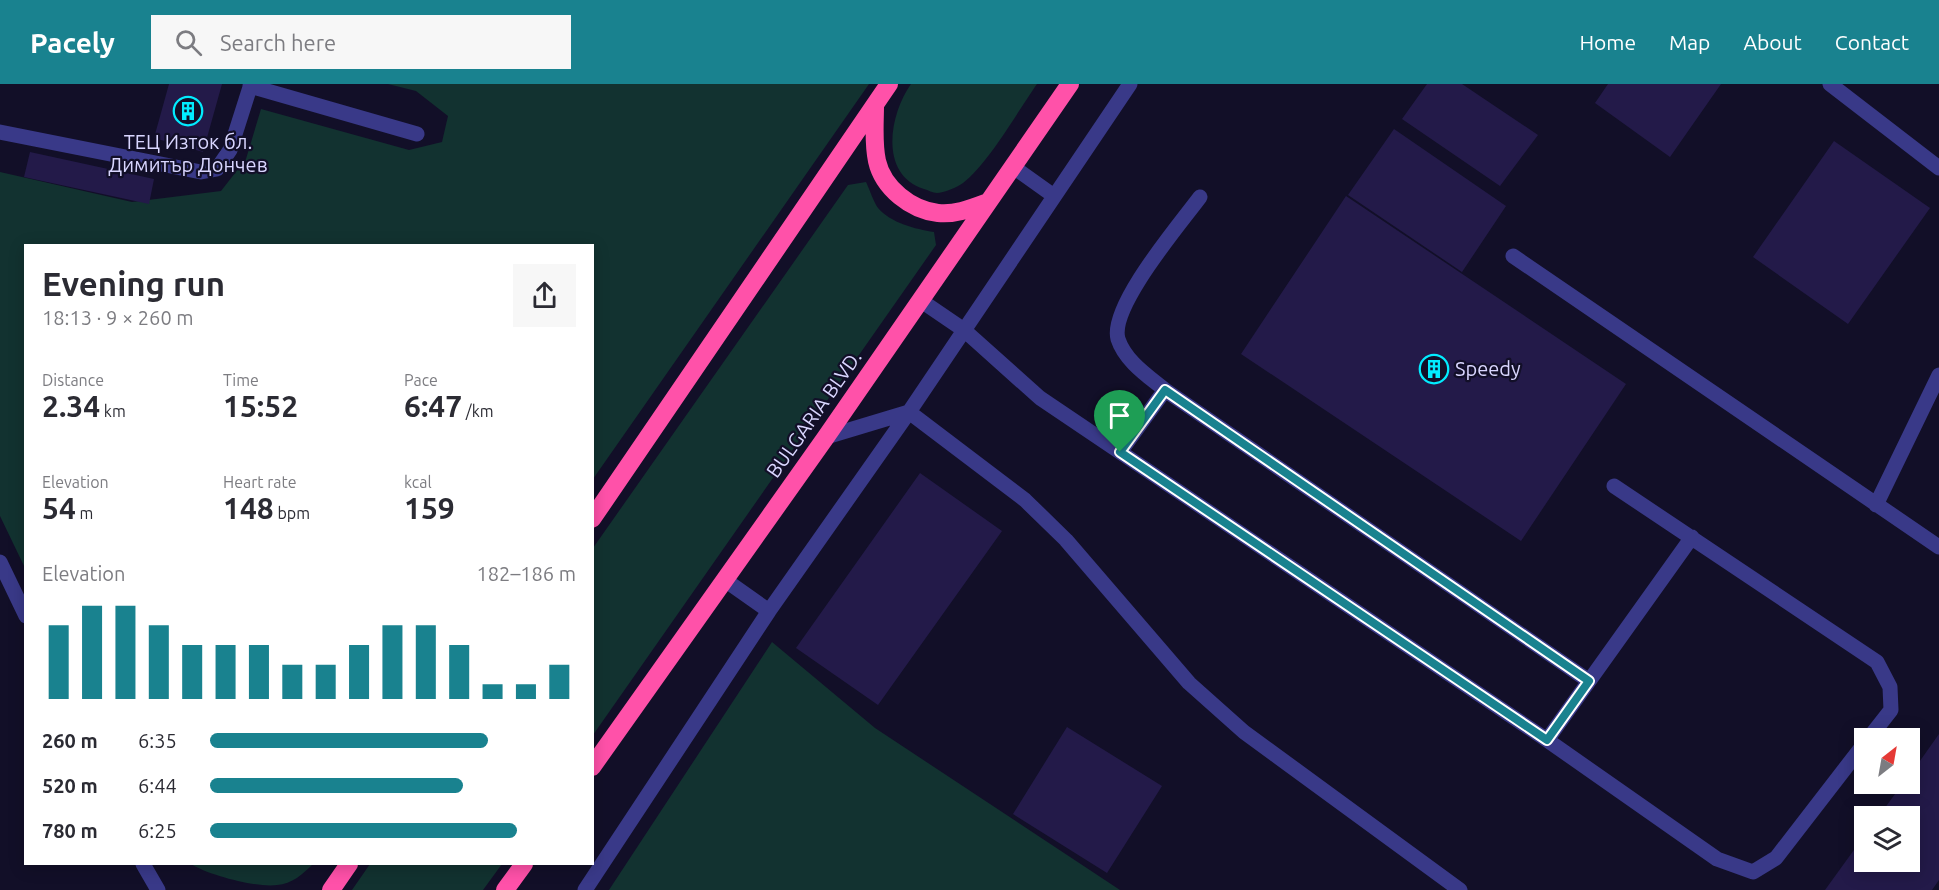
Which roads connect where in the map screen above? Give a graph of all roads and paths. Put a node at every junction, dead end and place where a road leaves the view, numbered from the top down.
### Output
1 (889, 84) edge
2 (1070, 84) edge
3 (1130, 84) edge
4 (1830, 84) edge
5 (250, 85) edge
6 (875, 105) junction
7 (0, 132) edge
8 (417, 134) dead end
9 (1012, 166) junction
10 (1939, 168) edge
11 (1054, 196) junction
12 (1200, 197) dead end
13 (988, 202) junction
14 (1513, 256) dead end
15 (920, 300) junction
16 (964, 330) junction
17 (1939, 375) edge
18 (1165, 390) junction
19 (909, 412) junction
20 (826, 437) junction
21 (1120, 452) junction
22 (1614, 486) dead end
23 (1876, 505) junction
24 (594, 516) edge
25 (1692, 537) junction
26 (1939, 547) edge
27 (0, 562) edge
28 (725, 579) junction
29 (769, 611) junction
30 (24, 612) edge
31 (1589, 681) junction
32 (1877, 728) edge
33 (1547, 740) junction
34 (1854, 757) edge
35 (594, 764) edge
36 (144, 865) edge
37 (348, 865) edge
38 (523, 865) edge
39 (159, 890) edge
40 (331, 890) edge
41 (505, 890) edge
42 (585, 890) edge
43 (1460, 890) edge

1 - 6 highway
2 - 9 highway, BULGARIA BLVD.
3 - 11 street
4 - 10 street
5 - 7 street
5 - 8 street
6 - 13 highway
6 - 24 highway
9 - 11 street
9 - 13 highway, BULGARIA BLVD.
11 - 16 street
12 - 18 street
13 - 15 highway, BULGARIA BLVD.
14 - 23 street
15 - 16 street
15 - 20 highway, BULGARIA BLVD.
16 - 19 street
16 - 21 street
17 - 23 street
18 - 21 street
18 - 31 street
19 - 20 street
19 - 29 street
19 - 43 street
20 - 28 highway, BULGARIA BLVD.
21 - 33 street
22 - 25 street
23 - 26 street
25 - 31 street
25 - 32 street
27 - 30 street
28 - 29 street
28 - 35 highway, BULGARIA BLVD.
29 - 42 street
31 - 33 street
33 - 34 street
36 - 39 street
37 - 40 highway
38 - 41 highway

